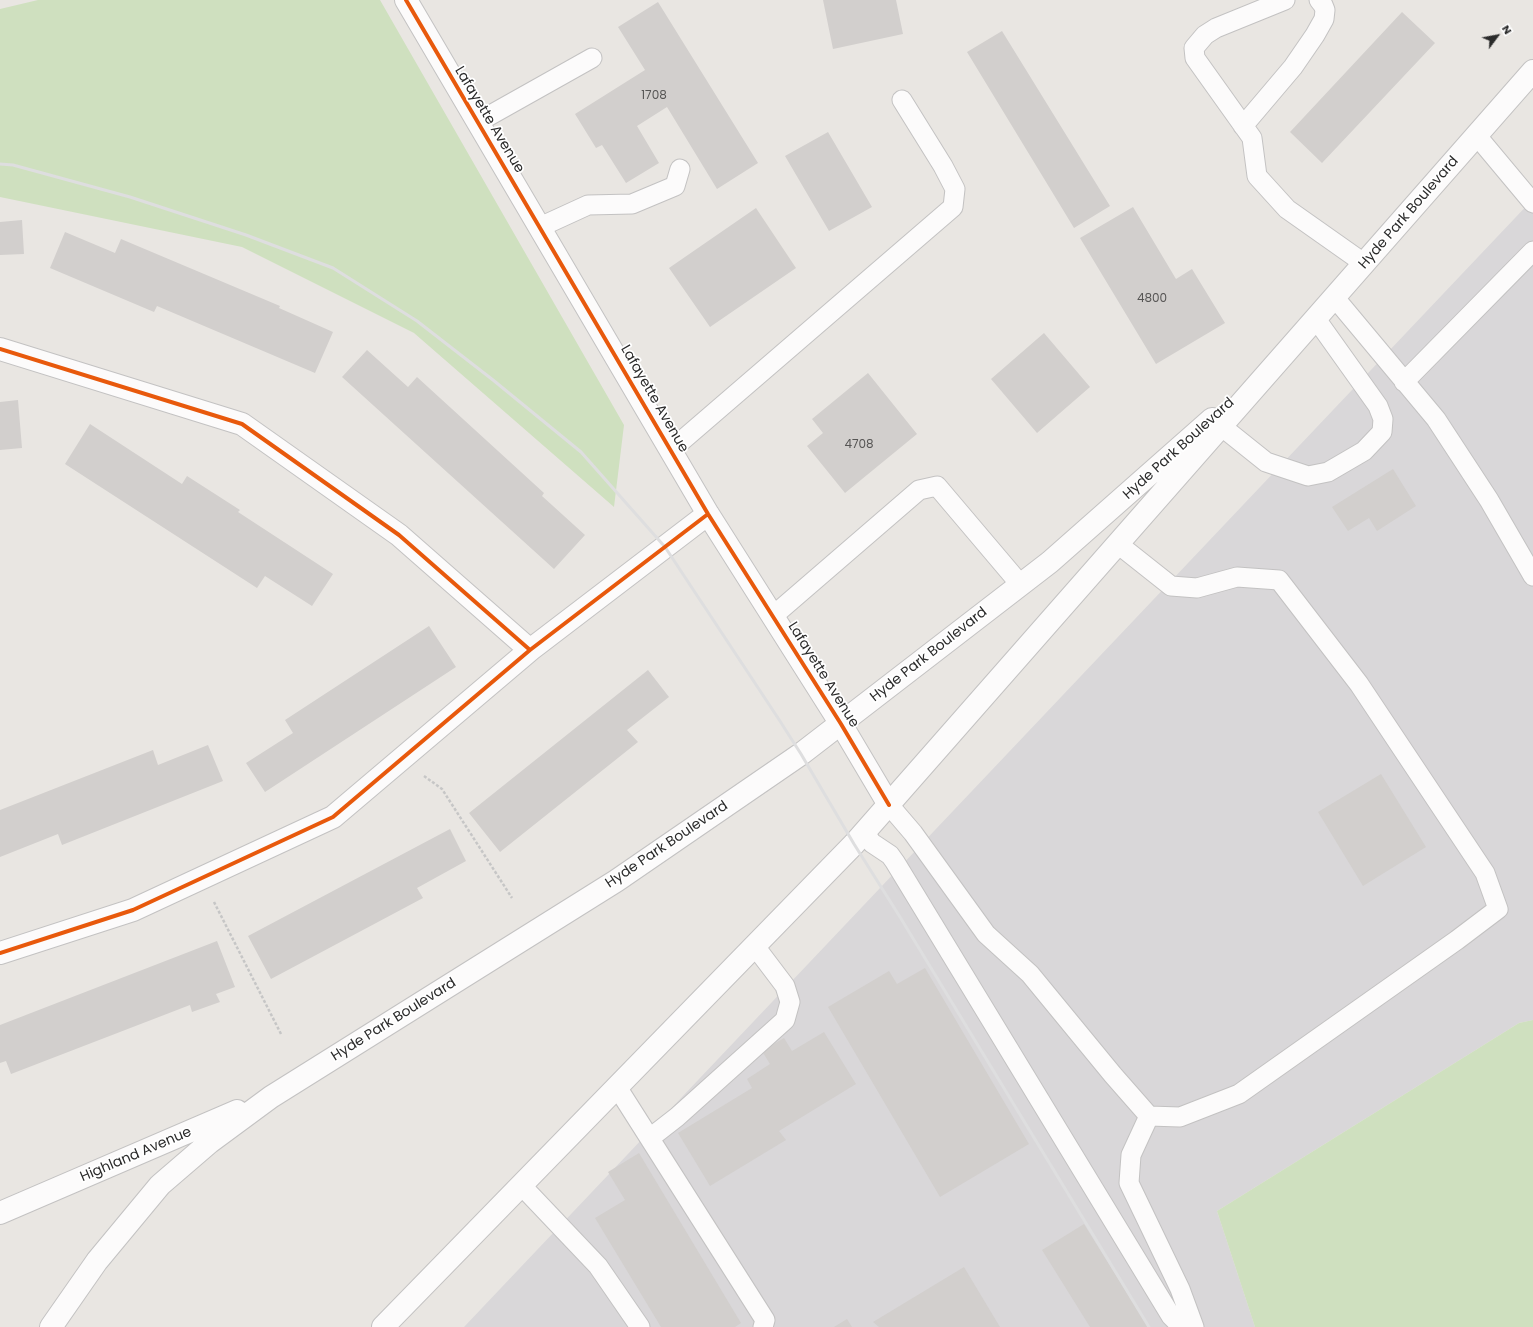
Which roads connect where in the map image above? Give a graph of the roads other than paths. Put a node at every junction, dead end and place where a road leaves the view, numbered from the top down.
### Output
1 (406, 0) edge
2 (1285, 0) edge
3 (1319, 0) edge
4 (592, 58) dead end
5 (1533, 71) edge
6 (902, 100) dead end
7 (478, 122) junction
8 (1243, 126) junction
9 (1477, 136) junction
10 (680, 169) dead end
11 (1533, 203) edge
12 (540, 227) junction
13 (1533, 251) edge
14 (1364, 264) junction
15 (1335, 298) junction
16 (1316, 319) junction
17 (0, 349) edge
18 (1285, 354) junction
19 (1404, 382) junction
20 (1221, 426) junction
21 (671, 450) junction
22 (708, 514) junction
23 (1118, 544) junction
24 (1533, 576) edge
25 (1020, 584) junction
26 (773, 616) junction
27 (530, 650) junction
28 (841, 724) junction
29 (889, 805) junction
30 (864, 832) junction
31 (754, 945) junction
32 (0, 953) edge
33 (617, 1087) junction
34 (271, 1096) junction
35 (1149, 1116) junction
36 (650, 1138) junction
37 (521, 1185) junction
38 (0, 1213) edge
39 (51, 1327) edge
40 (383, 1327) edge
41 (640, 1327) edge
42 (763, 1327) edge
43 (1182, 1327) edge
44 (1194, 1327) edge

1 - 7 main road, Lafayette Avenue
2 - 8 lane
3 - 8 lane
4 - 7 lane
5 - 9 main road, Hyde Park Boulevard
6 - 21 lane
7 - 12 main road, Lafayette Avenue
8 - 14 lane
9 - 11 lane
9 - 14 main road, Hyde Park Boulevard
10 - 12 lane
12 - 21 main road, Lafayette Avenue
13 - 19 lane
14 - 15 main road, Hyde Park Boulevard
15 - 16 main road, Hyde Park Boulevard
15 - 19 lane
16 - 18 main road, Hyde Park Boulevard
16 - 20 lane
17 - 27 main road
18 - 20 main road, Hyde Park Boulevard
18 - 25 main road, Hyde Park Boulevard
19 - 24 lane
20 - 23 main road, Hyde Park Boulevard
21 - 22 main road, Lafayette Avenue
22 - 26 main road, Lafayette Avenue
22 - 27 main road
23 - 29 main road, Hyde Park Boulevard
23 - 35 lane
25 - 26 lane
25 - 28 main road, Hyde Park Boulevard
26 - 28 main road, Lafayette Avenue
27 - 32 main road
28 - 29 main road, Lafayette Avenue
28 - 34 main road, Hyde Park Boulevard
29 - 30 main road, Hyde Park Boulevard
29 - 35 lane
30 - 31 main road, Hyde Park Boulevard
30 - 43 lane
31 - 33 main road, Hyde Park Boulevard
31 - 36 lane
33 - 36 lane
33 - 37 main road, Hyde Park Boulevard
34 - 38 main road, Highland Avenue
34 - 39 main road, Hyde Park Boulevard
35 - 44 lane
36 - 42 lane
37 - 40 main road, Hyde Park Boulevard
37 - 41 lane

